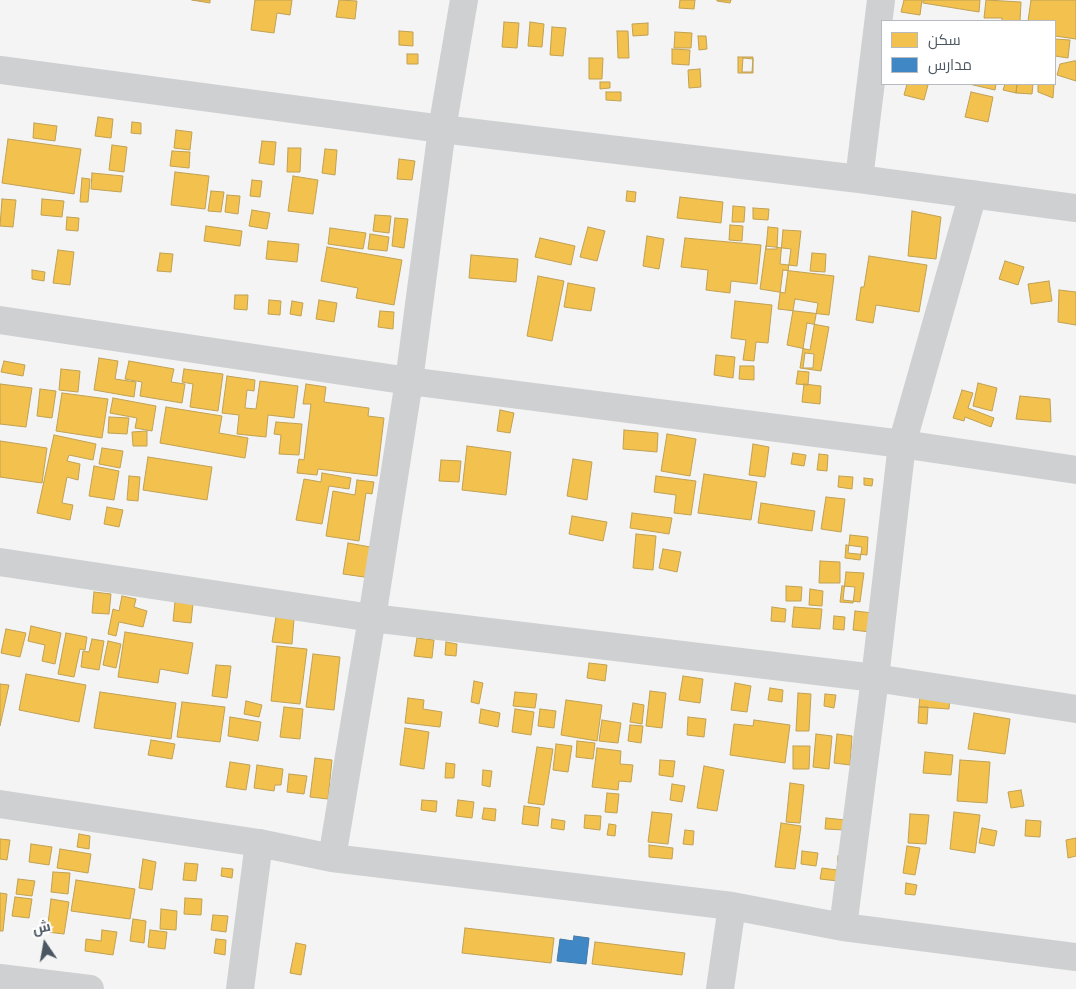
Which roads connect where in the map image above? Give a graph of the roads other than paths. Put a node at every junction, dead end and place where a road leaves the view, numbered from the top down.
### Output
1 (464, 0) edge
2 (881, 0) edge
3 (0, 70) edge
4 (442, 128) junction
5 (859, 179) junction
6 (973, 194) junction
7 (1076, 208) edge
8 (0, 320) edge
9 (409, 381) junction
10 (902, 444) junction
11 (1076, 470) edge
12 (0, 562) edge
13 (372, 618) junction
14 (875, 678) junction
15 (1076, 709) edge
16 (0, 804) edge
17 (259, 843) junction
18 (332, 858) junction
19 (732, 906) junction
20 (843, 927) junction
21 (1076, 957) edge
22 (0, 978) edge
23 (90, 989) edge
24 (240, 989) edge
25 (720, 989) edge

1 - 4 street
2 - 5 street
3 - 4 street
4 - 5 street
4 - 9 street
5 - 6 street
6 - 7 street
6 - 10 street
8 - 9 street
9 - 10 street
9 - 13 street
10 - 11 street
10 - 14 street
12 - 13 street
13 - 14 street
13 - 18 street
14 - 15 street
14 - 20 street
16 - 17 street
17 - 18 street
17 - 24 street
18 - 19 street
19 - 20 street
19 - 25 street
20 - 21 street
22 - 23 street

